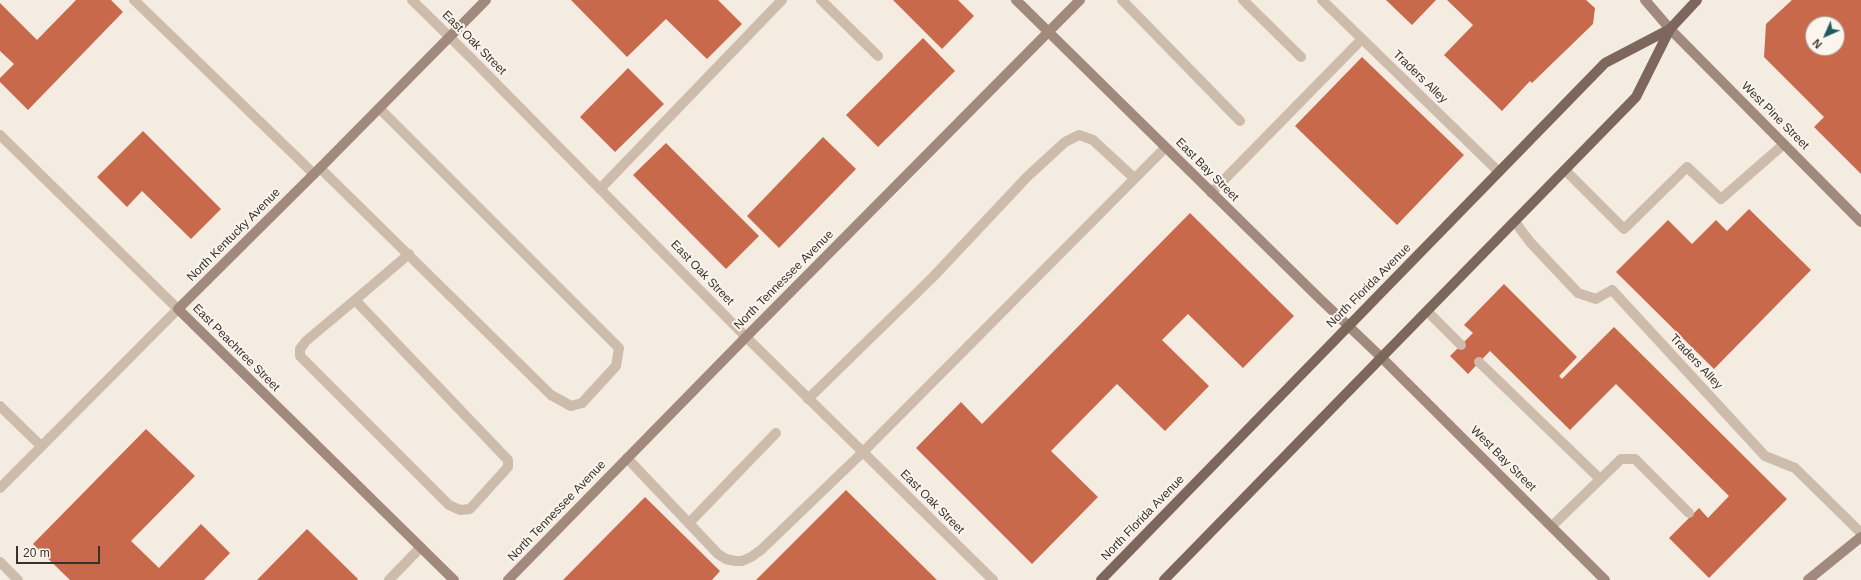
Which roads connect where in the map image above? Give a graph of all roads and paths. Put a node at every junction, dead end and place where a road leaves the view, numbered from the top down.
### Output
1 (134, 0) edge
2 (412, 0) edge
3 (486, 0) edge
4 (782, 0) edge
5 (821, 0) edge
6 (1016, 0) edge
7 (1080, 0) edge
8 (1122, 0) edge
9 (1243, 0) edge
10 (1322, 0) edge
11 (1645, 0) edge
12 (1697, 0) edge
13 (1670, 29) junction
14 (1049, 32) junction
15 (450, 36) junction
16 (1362, 39) junction
17 (878, 56) dead end
18 (1301, 57) dead end
19 (379, 108) junction
20 (1240, 122) dead end
21 (0, 135) edge
22 (1784, 144) junction
23 (1166, 148) junction
24 (1565, 170) junction
25 (317, 171) junction
26 (1499, 172) junction
27 (1134, 178) junction
28 (600, 188) junction
29 (1211, 193) junction
30 (1514, 222) junction
31 (1861, 222) edge
32 (409, 254) junction
33 (355, 300) junction
34 (178, 309) junction
35 (1427, 311) junction
36 (1347, 326) junction
37 (746, 337) junction
38 (1461, 345) dead end
39 (1381, 358) junction
40 (1479, 362) dead end
41 (808, 398) junction
42 (0, 406) edge
43 (776, 433) dead end
44 (41, 446) junction
45 (863, 452) junction
46 (627, 458) junction
47 (1600, 479) junction
48 (0, 488) edge
49 (1689, 513) dead end
50 (688, 523) junction
51 (1552, 526) junction
52 (1861, 533) edge
53 (1861, 537) edge
54 (421, 548) junction
55 (0, 562) edge
56 (18, 580) edge
57 (389, 580) edge
58 (454, 580) edge
59 (508, 580) edge
60 (993, 580) edge
61 (1101, 580) edge
62 (1164, 580) edge
63 (1605, 580) edge
64 (1808, 580) edge

1 - 25 street
2 - 15 street, East Oak Street
3 - 15 street, North Kentucky Avenue
4 - 28 street
5 - 17 street
6 - 14 street, East Bay Street
7 - 14 street, North Tennessee Avenue
8 - 20 street
9 - 18 street
10 - 16 street, Traders Alley
11 - 13 street, West Pine Street
12 - 13 main road, North Florida Avenue
13 - 22 street, West Pine Street
13 - 24 main road, North Florida Avenue
13 - 26 main road, North Florida Avenue
14 - 23 street, East Bay Street
14 - 37 street, North Tennessee Avenue
15 - 19 street, North Kentucky Avenue
15 - 28 street, East Oak Street
16 - 26 street, Traders Alley
16 - 29 street
19 - 25 street, North Kentucky Avenue
19 - 32 street
21 - 34 street, East Peachtree Street
22 - 24 street
22 - 31 street, West Pine Street
23 - 27 street
23 - 29 street, East Bay Street
24 - 30 main road, North Florida Avenue
25 - 32 street
25 - 34 street, North Kentucky Avenue
26 - 36 main road, North Florida Avenue
27 - 41 street
27 - 45 street
28 - 37 street, East Oak Street
29 - 36 street, East Bay Street
30 - 35 main road, North Florida Avenue
30 - 52 street, Traders Alley
32 - 33 street
33 - 33 street
34 - 44 street, North Kentucky Avenue
34 - 54 street, East Peachtree Street
35 - 38 street
35 - 39 main road, North Florida Avenue
36 - 39 street, East Bay Street
36 - 61 main road, North Florida Avenue
37 - 41 street, East Oak Street
37 - 46 street, North Tennessee Avenue
39 - 51 street, West Bay Street
39 - 62 main road, North Florida Avenue
40 - 47 street
41 - 45 street, East Oak Street
42 - 44 street
43 - 50 street
44 - 48 street, North Kentucky Avenue
45 - 50 street
45 - 60 street, East Oak Street
46 - 50 street
46 - 59 street, North Tennessee Avenue
47 - 49 street
47 - 51 street
51 - 63 street, West Bay Street
53 - 64 street
54 - 57 street
54 - 58 street, East Peachtree Street
55 - 56 street

